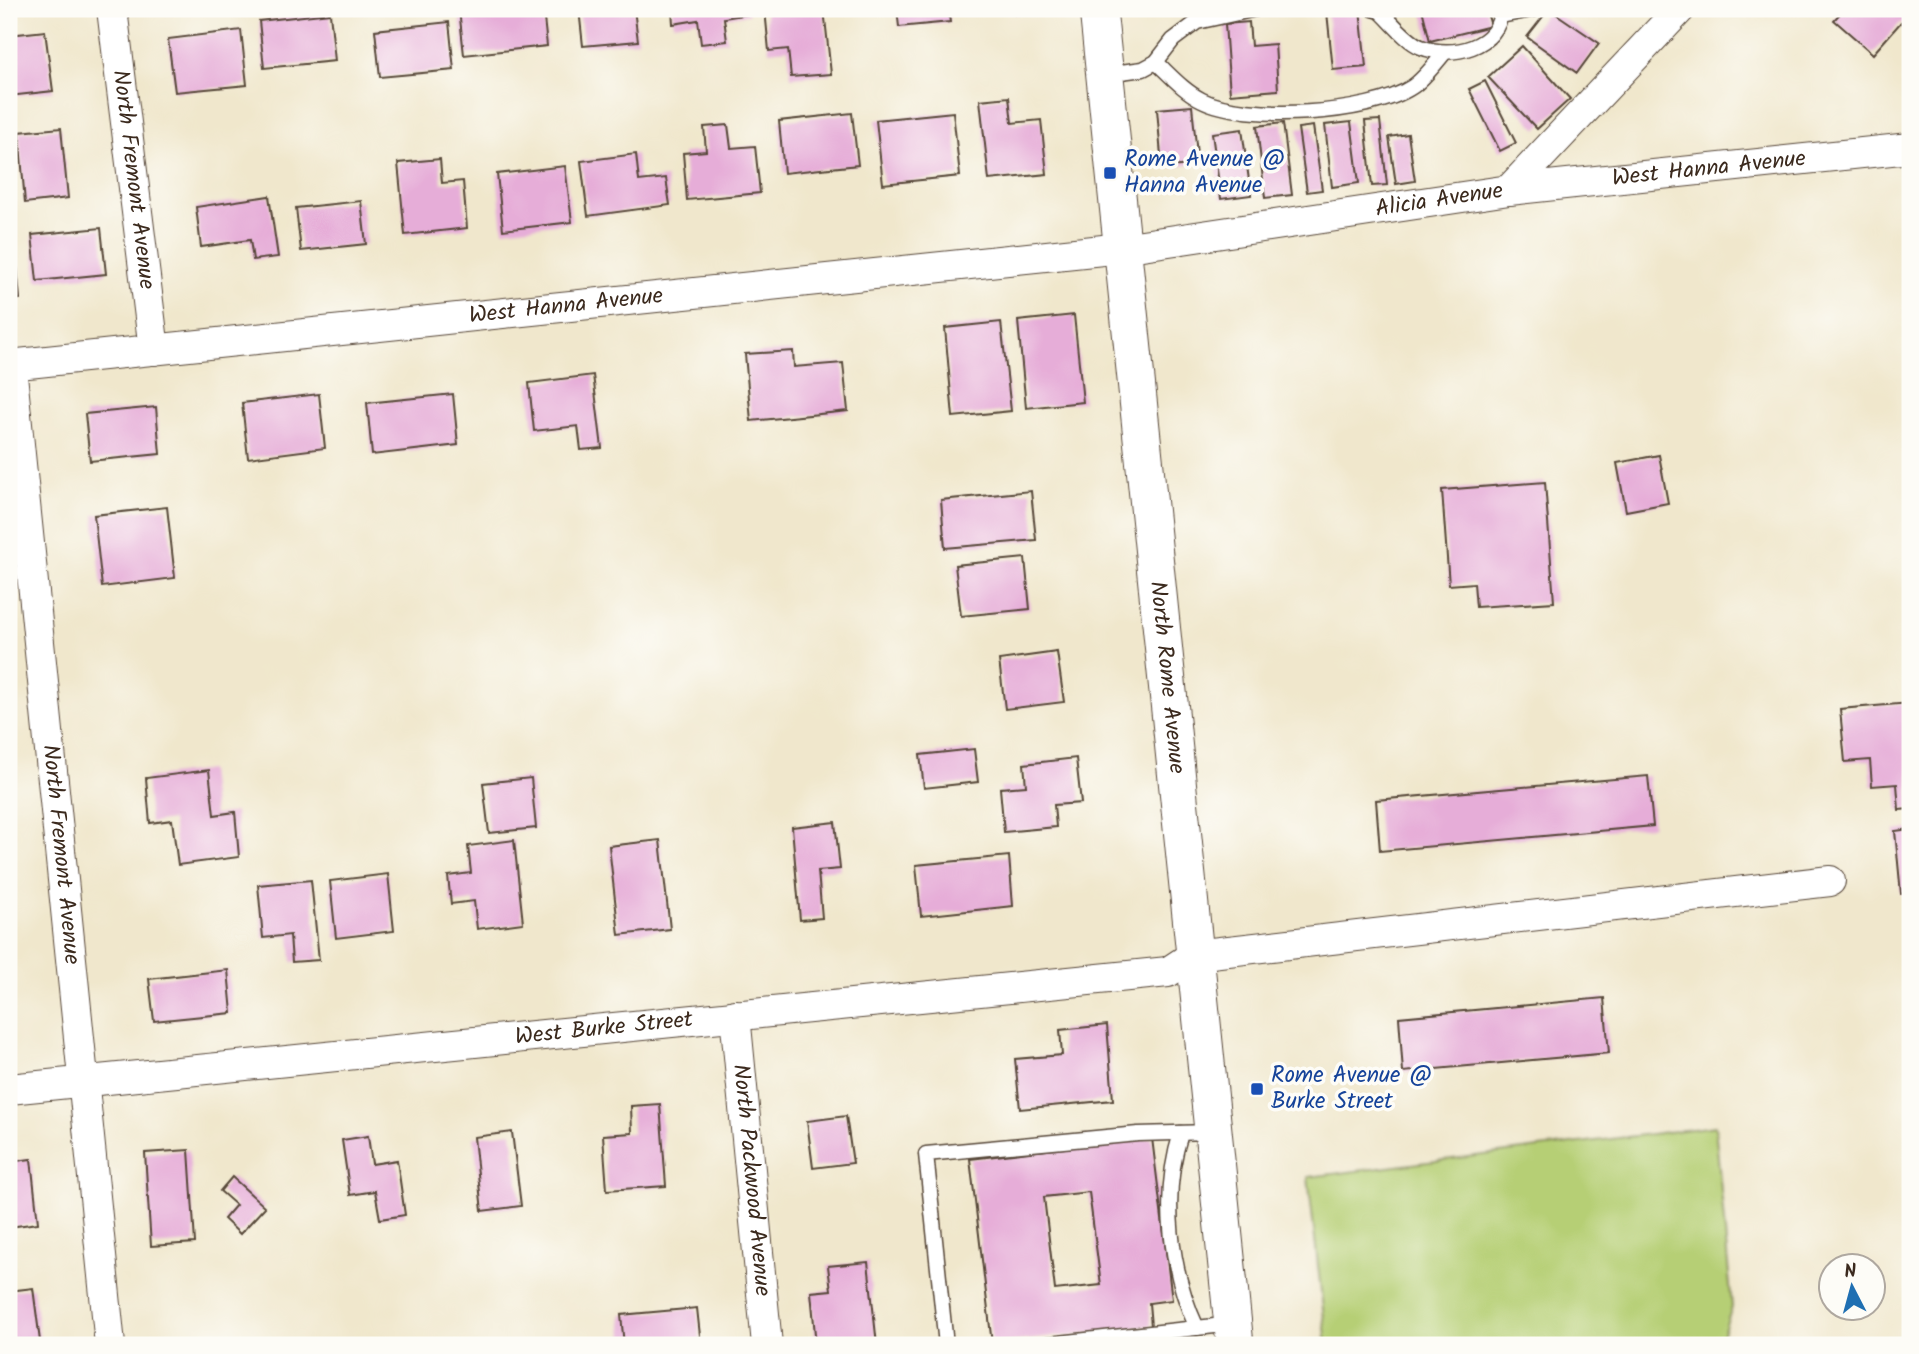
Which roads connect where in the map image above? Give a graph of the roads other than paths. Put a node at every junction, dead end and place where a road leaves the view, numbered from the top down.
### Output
1 (112, 9) edge
2 (1098, 9) edge
3 (1256, 9) edge
4 (1373, 9) edge
5 (1536, 9) edge
6 (1679, 9) edge
7 (1501, 12) edge
8 (1445, 52) junction
9 (1156, 62) junction
10 (1105, 74) junction
11 (1910, 148) edge
12 (1509, 190) junction
13 (1122, 248) junction
14 (154, 350) junction
15 (10, 365) edge
16 (1830, 881) dead end
17 (1194, 955) junction
18 (735, 1015) junction
19 (83, 1081) junction
20 (9, 1089) edge
21 (1197, 1133) junction
22 (1197, 1328) junction
23 (1234, 1335) edge
24 (110, 1345) edge
25 (767, 1345) edge
26 (946, 1345) edge
27 (1040, 1345) edge

1 - 14 street, North Fremont Avenue
2 - 10 street, North Rome Avenue
3 - 9 lane
4 - 8 lane
5 - 7 lane
6 - 12 street, Alicia Avenue
7 - 8 lane
8 - 9 lane
9 - 10 lane
10 - 13 street, North Rome Avenue
11 - 12 street, West Hanna Avenue
12 - 13 street, Alicia Avenue
13 - 14 street, West Hanna Avenue
13 - 17 street, North Rome Avenue
14 - 15 street, West Hanna Avenue
15 - 19 street, North Fremont Avenue
16 - 17 street
17 - 18 street, West Burke Street
17 - 21 street, North Rome Avenue
18 - 19 street, West Burke Street
18 - 25 street, North Packwood Avenue
19 - 20 street, West Burke Street
19 - 24 street, North Fremont Avenue
21 - 22 lane
21 - 23 street, North Rome Avenue
21 - 26 lane
22 - 23 lane
22 - 27 lane

